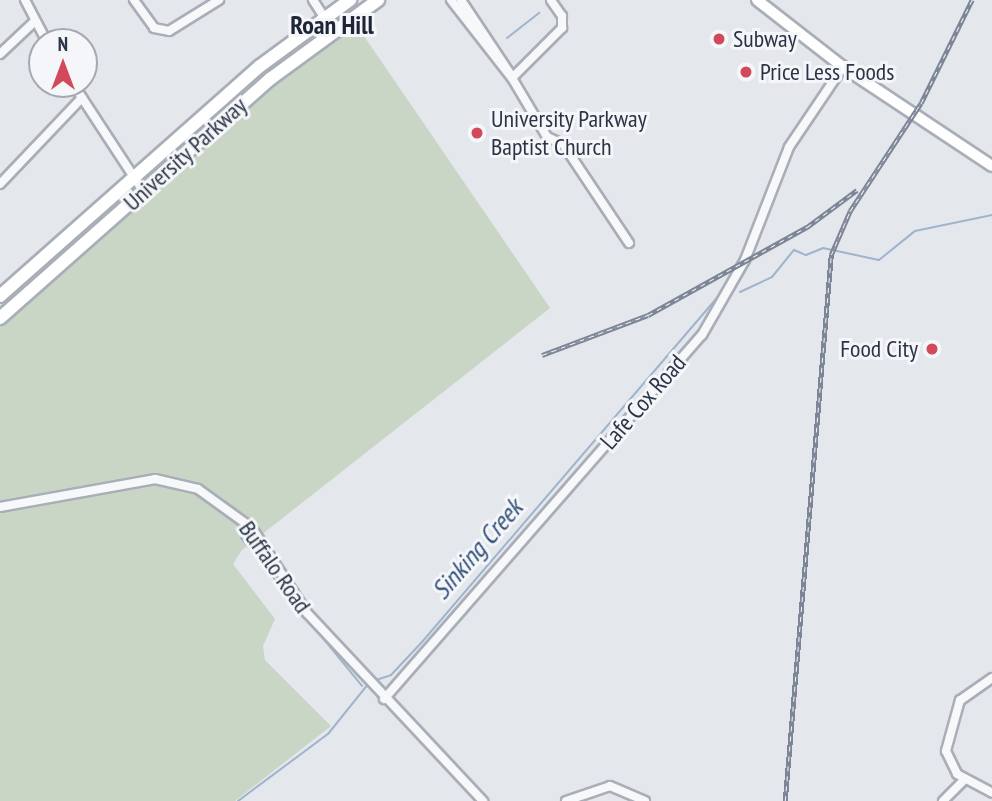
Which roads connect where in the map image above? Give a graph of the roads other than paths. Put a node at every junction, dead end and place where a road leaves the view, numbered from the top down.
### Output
1 (25, 0) edge
2 (134, 0) edge
3 (219, 0) edge
4 (313, 0) edge
5 (350, 0) edge
6 (378, 0) edge
7 (451, 0) edge
8 (461, 0) edge
9 (551, 0) edge
10 (757, 0) edge
11 (326, 18) junction
12 (34, 22) junction
13 (38, 28) edge
14 (334, 32) junction
15 (0, 54) edge
16 (843, 67) junction
17 (512, 78) junction
18 (226, 96) junction
19 (82, 99) joint
20 (237, 109) junction
21 (992, 166) edge
22 (133, 178) junction
23 (0, 184) edge
24 (143, 191) junction
25 (629, 243) dead end
26 (20, 278) junction
27 (31, 290) junction
28 (0, 296) edge
29 (0, 318) edge
30 (0, 507) edge
31 (992, 678) edge
32 (384, 699) junction
33 (965, 779) junction
34 (992, 793) edge
35 (483, 801) edge
36 (566, 801) edge
37 (645, 801) edge
38 (943, 801) edge

1 - 12 street
2 - 3 street
4 - 11 street
5 - 11 highway, University Parkway
6 - 14 highway, University Parkway
7 - 17 street
8 - 17 street
9 - 17 street
10 - 16 main road
11 - 14 street
11 - 18 highway, University Parkway
12 - 13 street
12 - 15 street
14 - 20 highway, University Parkway
16 - 21 main road
16 - 32 street, Lafe Cox Road
17 - 25 street
18 - 20 highway
18 - 22 highway, University Parkway
19 - 22 street
19 - 23 street
20 - 24 highway, University Parkway
22 - 24 street
22 - 26 highway, University Parkway
24 - 27 highway, University Parkway
26 - 27 highway
26 - 28 highway, University Parkway
27 - 29 highway, University Parkway
30 - 32 street, Buffalo Road
31 - 33 street
32 - 35 street, Buffalo Road
33 - 34 street
33 - 38 street
36 - 37 street

